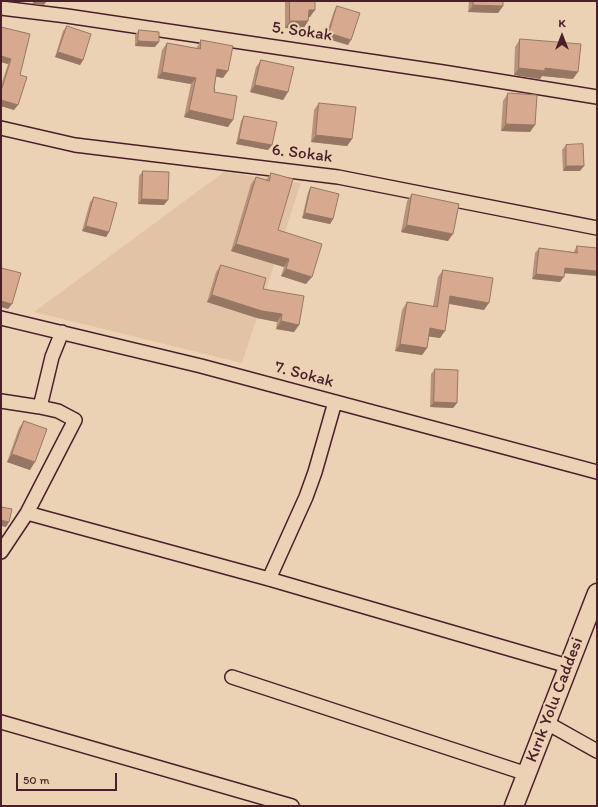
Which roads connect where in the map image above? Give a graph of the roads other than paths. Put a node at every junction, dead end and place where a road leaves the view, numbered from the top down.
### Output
1 (1, 8) edge
2 (597, 97) edge
3 (1, 128) edge
4 (597, 228) edge
5 (1, 318) edge
6 (62, 332) junction
7 (1, 401) edge
8 (335, 402) junction
9 (40, 407) junction
10 (597, 472) edge
11 (27, 513) junction
12 (1, 552) edge
13 (269, 579) junction
14 (597, 593) edge
15 (568, 666) junction
16 (232, 677) dead end
17 (1, 722) edge
18 (547, 723) junction
19 (597, 751) edge
20 (527, 774) junction
21 (292, 806) edge
22 (514, 806) edge

1 - 2 street, 5. Sokak
3 - 4 street, 6. Sokak
5 - 6 street, 7. Sokak
6 - 8 street, 7. Sokak
6 - 9 street
7 - 9 street
8 - 10 street, 7. Sokak
8 - 13 street
9 - 11 street
11 - 12 street
11 - 13 street
13 - 15 street
14 - 15 street, Kırık Yolu Caddesi
15 - 18 street, Kırık Yolu Caddesi
16 - 20 street
17 - 21 street
18 - 19 street
18 - 20 street, Kırık Yolu Caddesi
20 - 22 street, Kırık Yolu Caddesi

